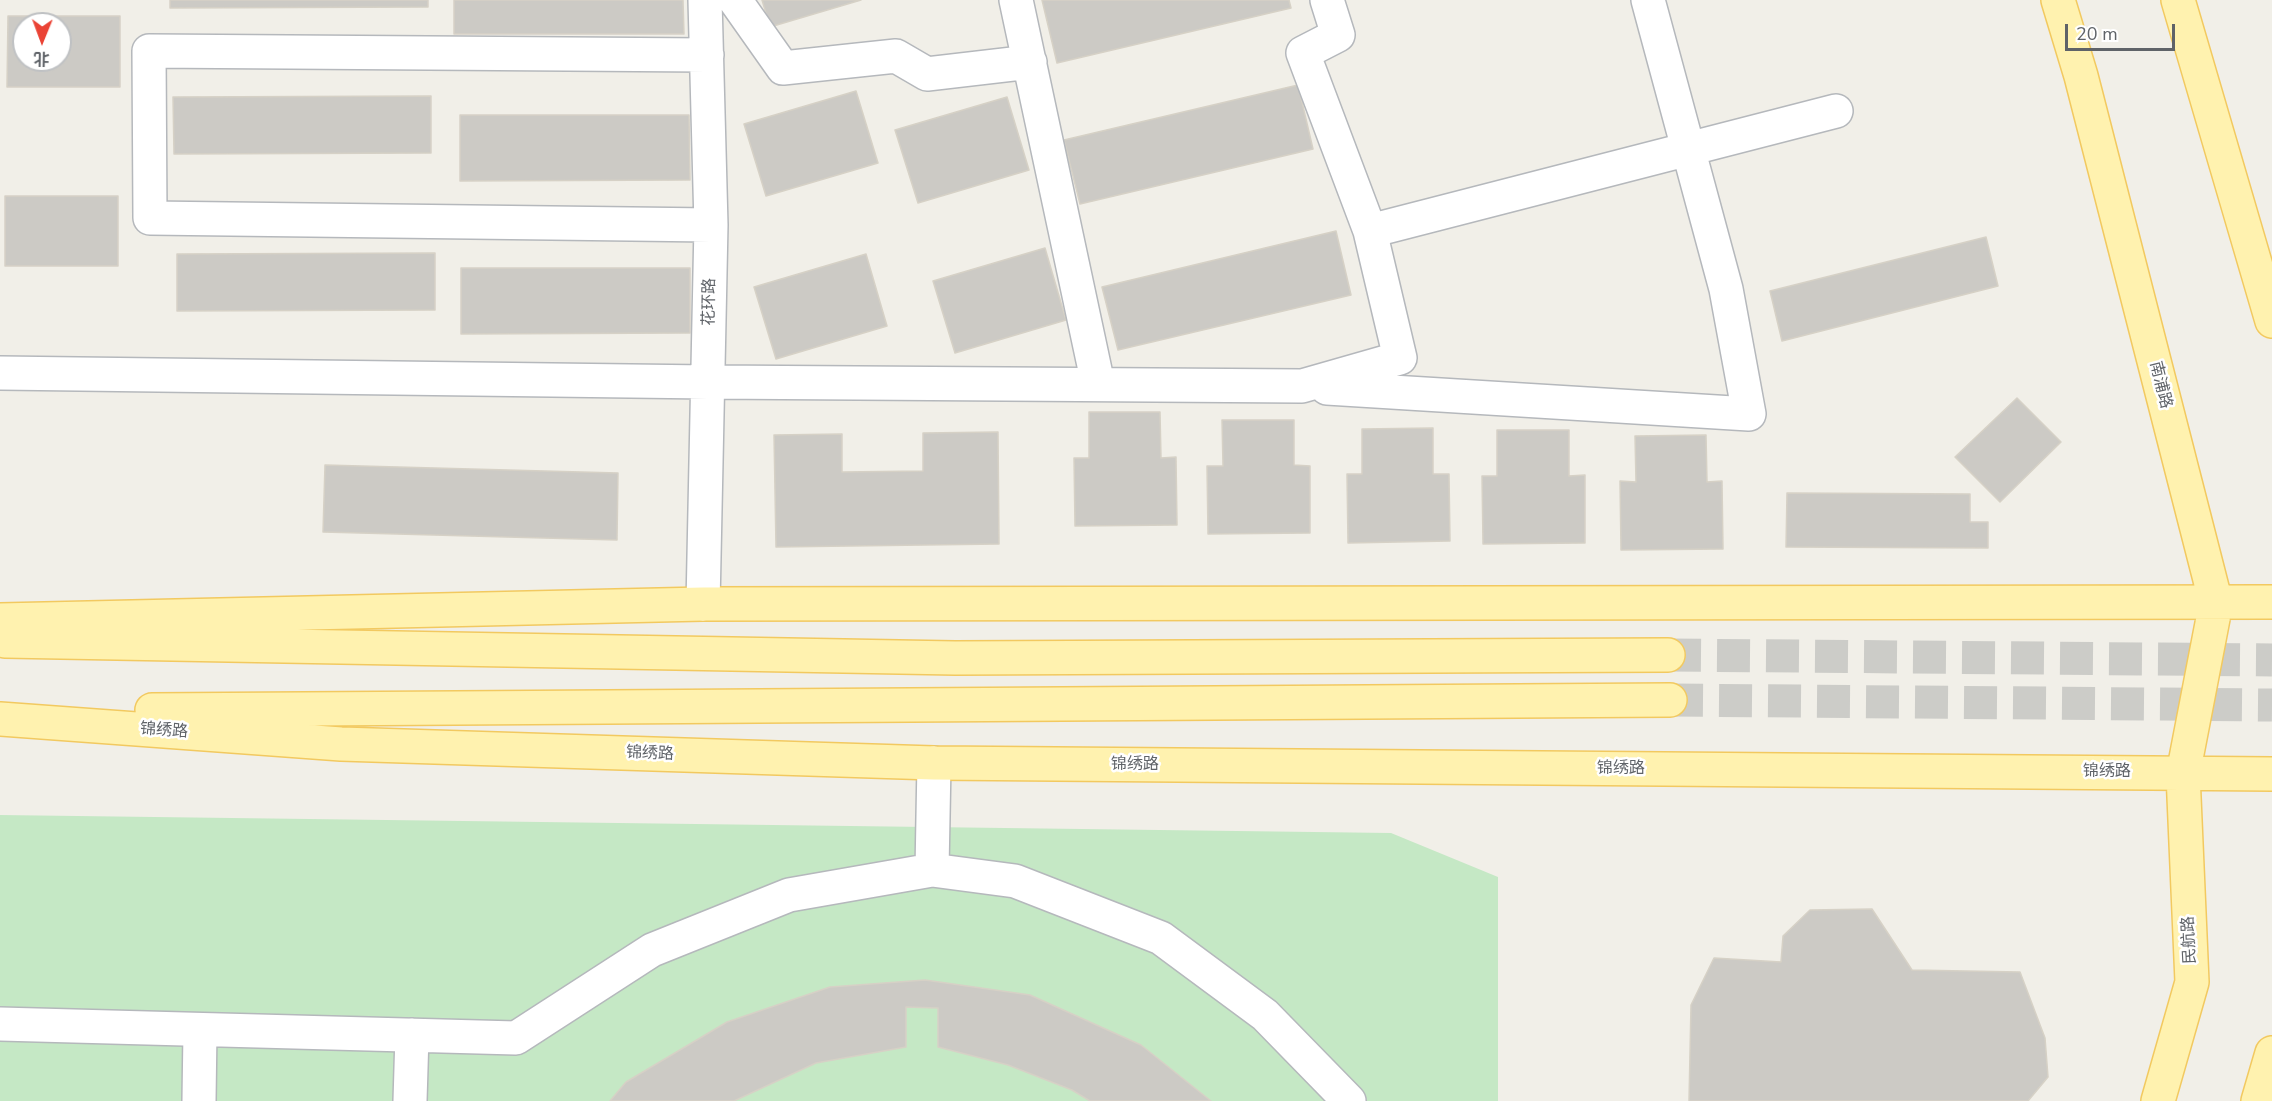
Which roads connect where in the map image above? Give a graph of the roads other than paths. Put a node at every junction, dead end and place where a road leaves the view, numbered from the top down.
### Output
1 (705, 0) edge
2 (735, 0) edge
3 (1016, 0) edge
4 (1327, 0) edge
5 (1648, 0) edge
6 (2058, 0) edge
7 (2178, 0) edge
8 (707, 55) junction
9 (1030, 62) junction
10 (1836, 111) dead end
11 (1689, 149) junction
12 (711, 225) junction
13 (1370, 231) junction
14 (2272, 321) edge
15 (0, 373) edge
16 (709, 382) junction
17 (1098, 384) junction
18 (1302, 386) junction
19 (2272, 602) edge
20 (703, 603) junction
21 (2216, 603) junction
22 (0, 620) edge
23 (0, 640) edge
24 (1668, 655) tunnel mouth
25 (1670, 700) tunnel mouth
26 (0, 712) edge
27 (0, 719) edge
28 (934, 763) junction
29 (2183, 774) junction
30 (2272, 774) edge
31 (933, 870) junction
32 (0, 1024) edge
33 (200, 1030) junction
34 (412, 1035) junction
35 (2272, 1053) edge
36 (199, 1101) edge
37 (410, 1101) edge
38 (1349, 1101) edge
39 (2158, 1101) edge
40 (2258, 1101) edge

1 - 8 street, 花环路
2 - 9 street
3 - 9 street
4 - 13 street
5 - 11 street
6 - 21 main road, 南浦路
7 - 14 main road
8 - 12 street, 花环路
8 - 12 street
9 - 17 street
10 - 11 street
11 - 13 street
11 - 18 street
12 - 16 street, 花环路
13 - 18 street
15 - 16 street
16 - 17 street
16 - 20 street, 花环路
17 - 18 street
19 - 21 main road
20 - 21 main road
20 - 22 main road
21 - 29 main road, 南浦路
23 - 24 main road
25 - 26 main road, 锦绣路
27 - 28 main road, 锦绣路
28 - 29 main road, 锦绣路
28 - 31 street
29 - 30 main road, 锦绣路
29 - 39 main road, 民航路
31 - 34 street
31 - 38 street
32 - 33 street
33 - 34 street
33 - 36 street
34 - 37 street
35 - 40 main road

